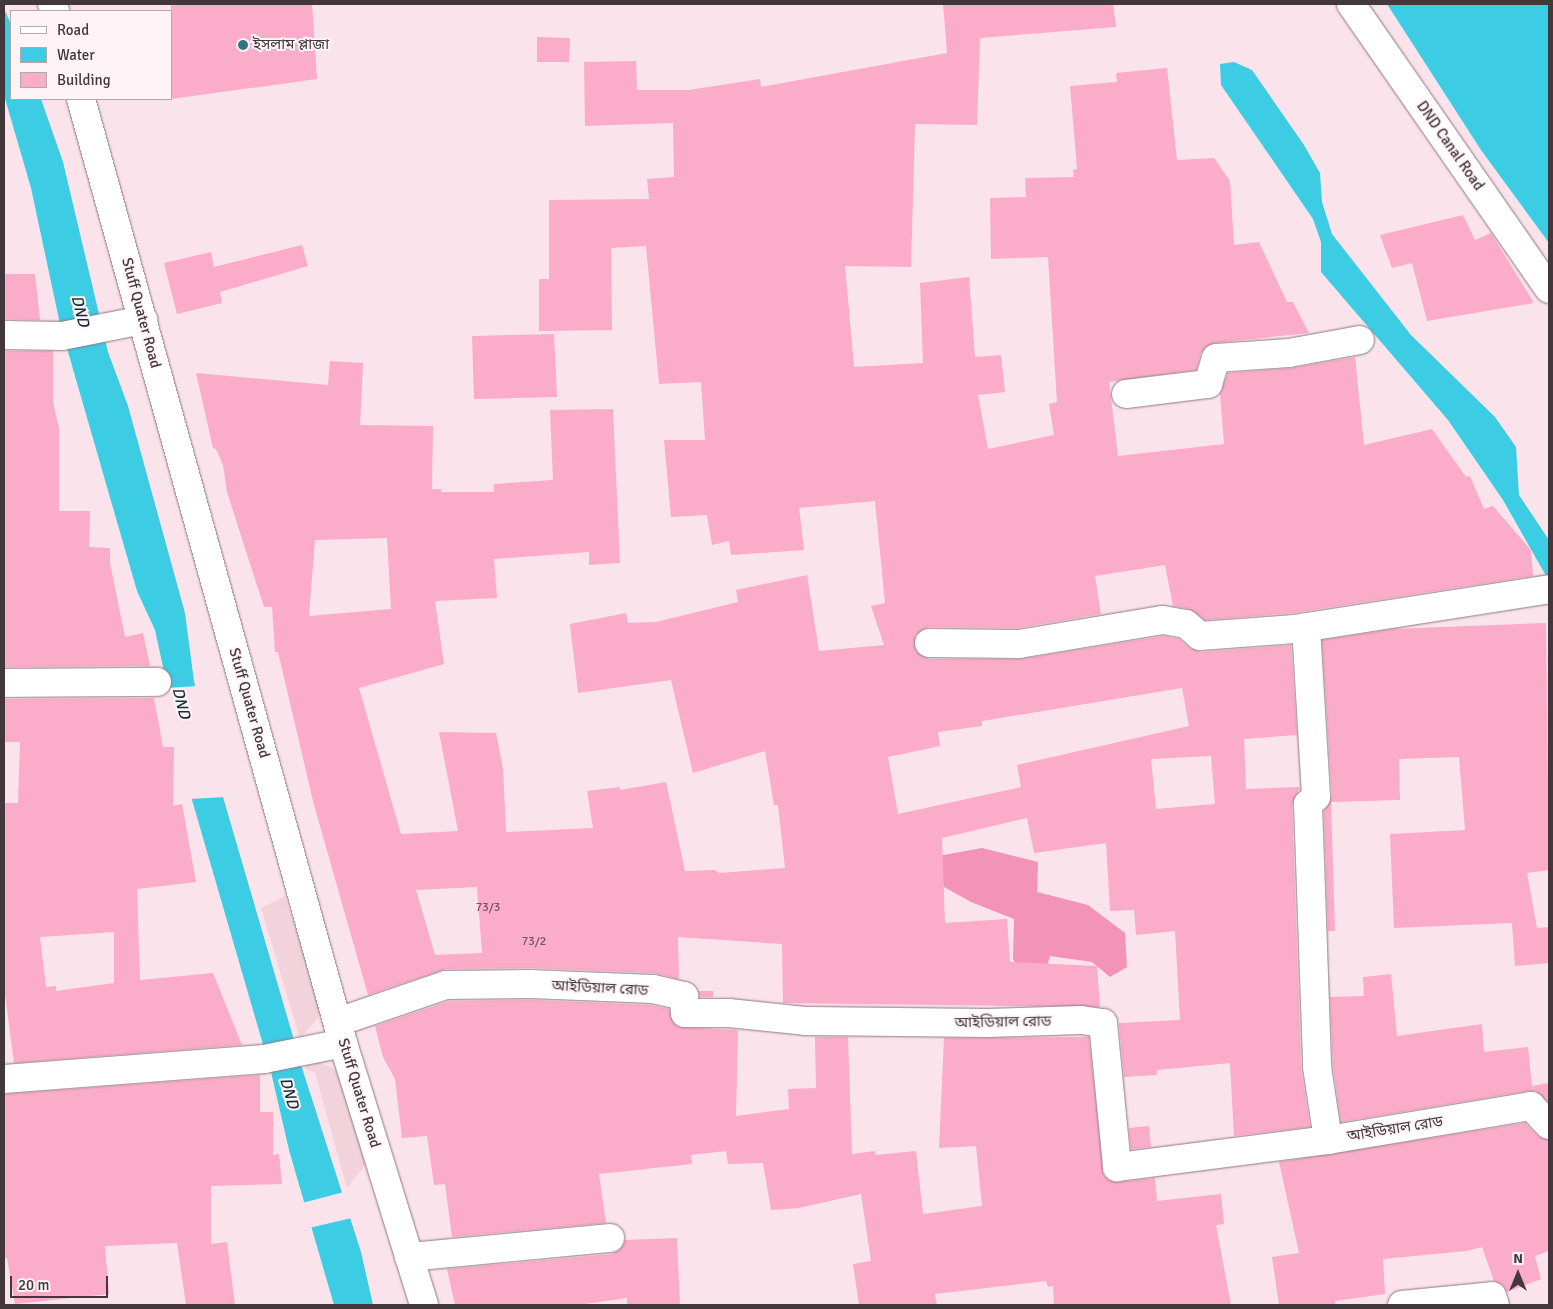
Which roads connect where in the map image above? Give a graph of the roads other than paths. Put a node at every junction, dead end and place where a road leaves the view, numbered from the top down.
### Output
1 (1351, 4) edge
2 (81, 100) edge
3 (1549, 289) edge
4 (143, 320) junction
5 (4, 334) edge
6 (1360, 340) dead end
7 (1126, 394) dead end
8 (1547, 589) edge
9 (1306, 626) junction
10 (929, 643) dead end
11 (157, 682) dead end
12 (4, 683) edge
13 (340, 1032) junction
14 (4, 1079) edge
15 (1549, 1124) edge
16 (1328, 1140) junction
17 (610, 1238) dead end
18 (410, 1257) junction
19 (424, 1305) edge
20 (1402, 1305) edge
21 (1495, 1305) edge

1 - 3 street, DND Canal Road
2 - 4 street, Stuff Quater Road
4 - 5 street
4 - 13 street, Stuff Quater Road
6 - 7 street
8 - 9 street
9 - 10 street
9 - 16 street
11 - 12 street
13 - 14 street
13 - 16 street, আইডিয়াল রোড
13 - 18 street, Stuff Quater Road
15 - 16 street, আইডিয়াল রোড
17 - 18 street
18 - 19 street, Stuff Quater Road
20 - 21 street

